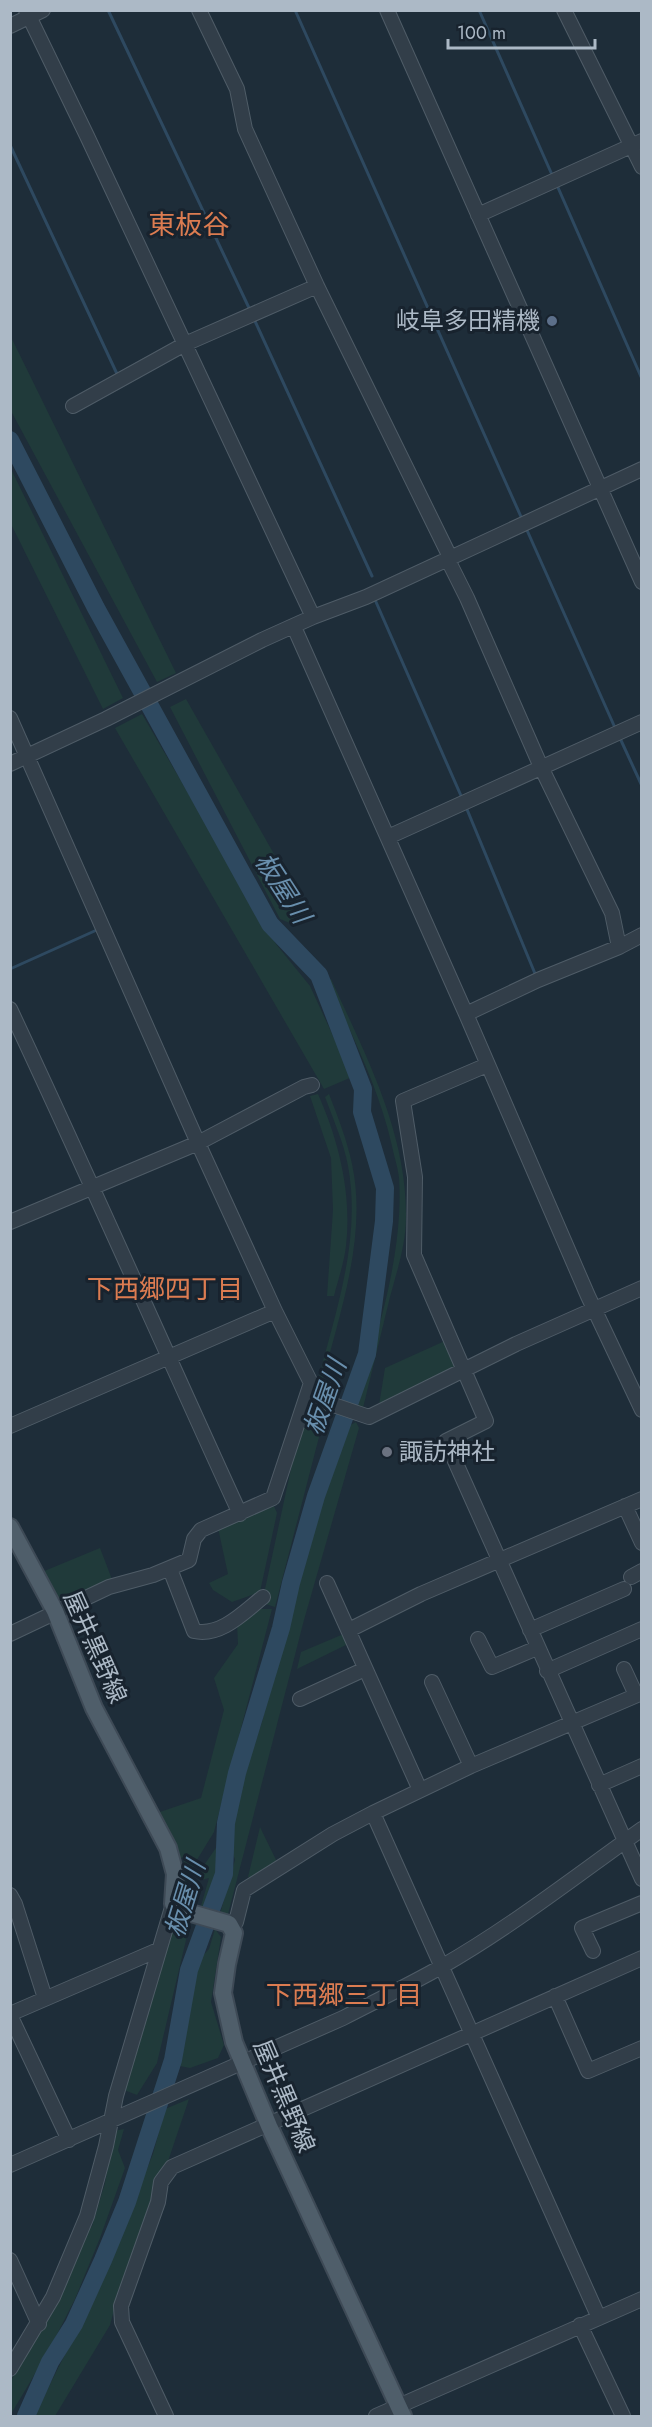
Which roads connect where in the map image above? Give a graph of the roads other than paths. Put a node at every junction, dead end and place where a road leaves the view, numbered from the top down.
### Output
1 (43, 10) edge
2 (199, 10) edge
3 (387, 10) edge
4 (564, 10) edge
5 (27, 14) edge
6 (10, 26) edge
7 (637, 143) edge
8 (642, 167) edge
9 (478, 214) junction
10 (317, 286) junction
11 (185, 344) junction
12 (73, 406) dead end
13 (642, 470) edge
14 (600, 487) junction
15 (448, 558) junction
16 (642, 582) edge
17 (313, 617) junction
18 (294, 627) junction
19 (10, 718) edge
20 (642, 722) edge
21 (27, 757) junction
22 (10, 764) edge
23 (541, 768) junction
24 (388, 837) junction
25 (642, 935) edge
26 (619, 947) junction
27 (10, 1009) edge
28 (466, 1014) junction
29 (488, 1065) junction
30 (312, 1085) dead end
31 (198, 1143) junction
32 (93, 1186) junction
33 (10, 1222) edge
34 (642, 1288) edge
35 (595, 1308) junction
36 (274, 1311) junction
37 (168, 1358) junction
38 (465, 1369) junction
39 (311, 1397) junction
40 (642, 1410) edge
41 (10, 1426) edge
42 (642, 1499) edge
43 (625, 1506) junction
44 (240, 1514) junction
45 (10, 1527) edge
46 (642, 1543) edge
47 (498, 1562) junction
48 (170, 1569) junction
49 (632, 1579) edge
50 (327, 1583) dead end
51 (263, 1597) dead end
52 (55, 1611) junction
53 (642, 1629) edge
54 (349, 1630) junction
55 (530, 1630) junction
56 (10, 1635) edge
57 (478, 1639) dead end
58 (537, 1648) junction
59 (365, 1669) junction
60 (624, 1669) dead end
61 (547, 1671) junction
62 (432, 1682) dead end
63 (639, 1694) edge
64 (300, 1699) dead end
65 (570, 1723) junction
66 (471, 1766) junction
67 (642, 1766) edge
68 (599, 1785) junction
69 (420, 1790) junction
70 (373, 1813) junction
71 (642, 1829) edge
72 (625, 1841) junction
73 (642, 1880) edge
74 (10, 1895) edge
75 (642, 1903) edge
76 (175, 1906) junction
77 (231, 1925) junction
78 (158, 1950) junction
79 (593, 1951) dead end
80 (642, 1958) edge
81 (442, 1966) junction
82 (555, 1996) junction
83 (45, 1998) junction
84 (10, 2014) edge
85 (474, 2034) junction
86 (642, 2048) edge
87 (243, 2061) junction
88 (114, 2119) junction
89 (269, 2126) junction
90 (69, 2140) junction
91 (10, 2165) edge
92 (10, 2260) edge
93 (642, 2299) edge
94 (599, 2318) junction
95 (39, 2324) junction
96 (580, 2325) junction
97 (10, 2369) edge
98 (401, 2412) edge
99 (166, 2416) edge
100 (376, 2416) edge
101 (623, 2416) edge

1 - 5 street
2 - 10 street
3 - 9 street
4 - 7 street
5 - 6 street
5 - 11 street
7 - 8 street
7 - 9 street
9 - 14 street
10 - 11 street
10 - 15 street
11 - 12 street
11 - 17 street
13 - 14 street
14 - 15 street
14 - 16 street
15 - 17 street
15 - 23 street
17 - 18 street
18 - 21 street
18 - 24 street
19 - 21 street
20 - 23 street
21 - 22 street
21 - 31 street
23 - 24 street
23 - 26 street
24 - 28 street
25 - 26 street
26 - 28 street
27 - 32 street
28 - 29 street
29 - 35 street
29 - 38 street
30 - 31 street
31 - 32 street
31 - 36 street
32 - 33 street
32 - 37 street
34 - 35 street
35 - 38 street
35 - 40 street
36 - 37 street
36 - 39 street
37 - 41 street
37 - 44 street
38 - 39 street
38 - 47 street
39 - 44 street
42 - 43 street
43 - 46 street
43 - 47 street
44 - 48 street
45 - 52 main road, 屋井黒野線
47 - 54 street
47 - 55 street
48 - 51 street
48 - 52 street
49 - 55 street
50 - 54 street
52 - 56 street
52 - 76 main road, 屋井黒野線
53 - 61 street
54 - 59 street
55 - 58 street
57 - 58 street
58 - 61 street
59 - 64 street
59 - 69 street
60 - 63 street
61 - 65 street
62 - 66 street
63 - 65 street
65 - 66 street
65 - 68 street
66 - 69 street
67 - 68 street
68 - 72 street
69 - 70 street
70 - 77 street
70 - 81 street
71 - 72 street
72 - 73 street
72 - 81 street
74 - 83 street
75 - 79 street
76 - 77 main road
76 - 78 street
77 - 87 main road, 屋井黒野線
78 - 83 street
78 - 88 street
80 - 82 street
81 - 85 street
81 - 87 street
82 - 85 street
82 - 86 street
83 - 84 street
84 - 90 street
85 - 89 street
85 - 94 street
87 - 88 street
87 - 89 main road, 屋井黒野線
88 - 90 street
88 - 95 street
89 - 98 main road, 屋井黒野線
89 - 99 street
90 - 91 street
92 - 95 street
93 - 94 street
94 - 96 street
95 - 97 street
96 - 98 street
96 - 101 street
98 - 100 street

